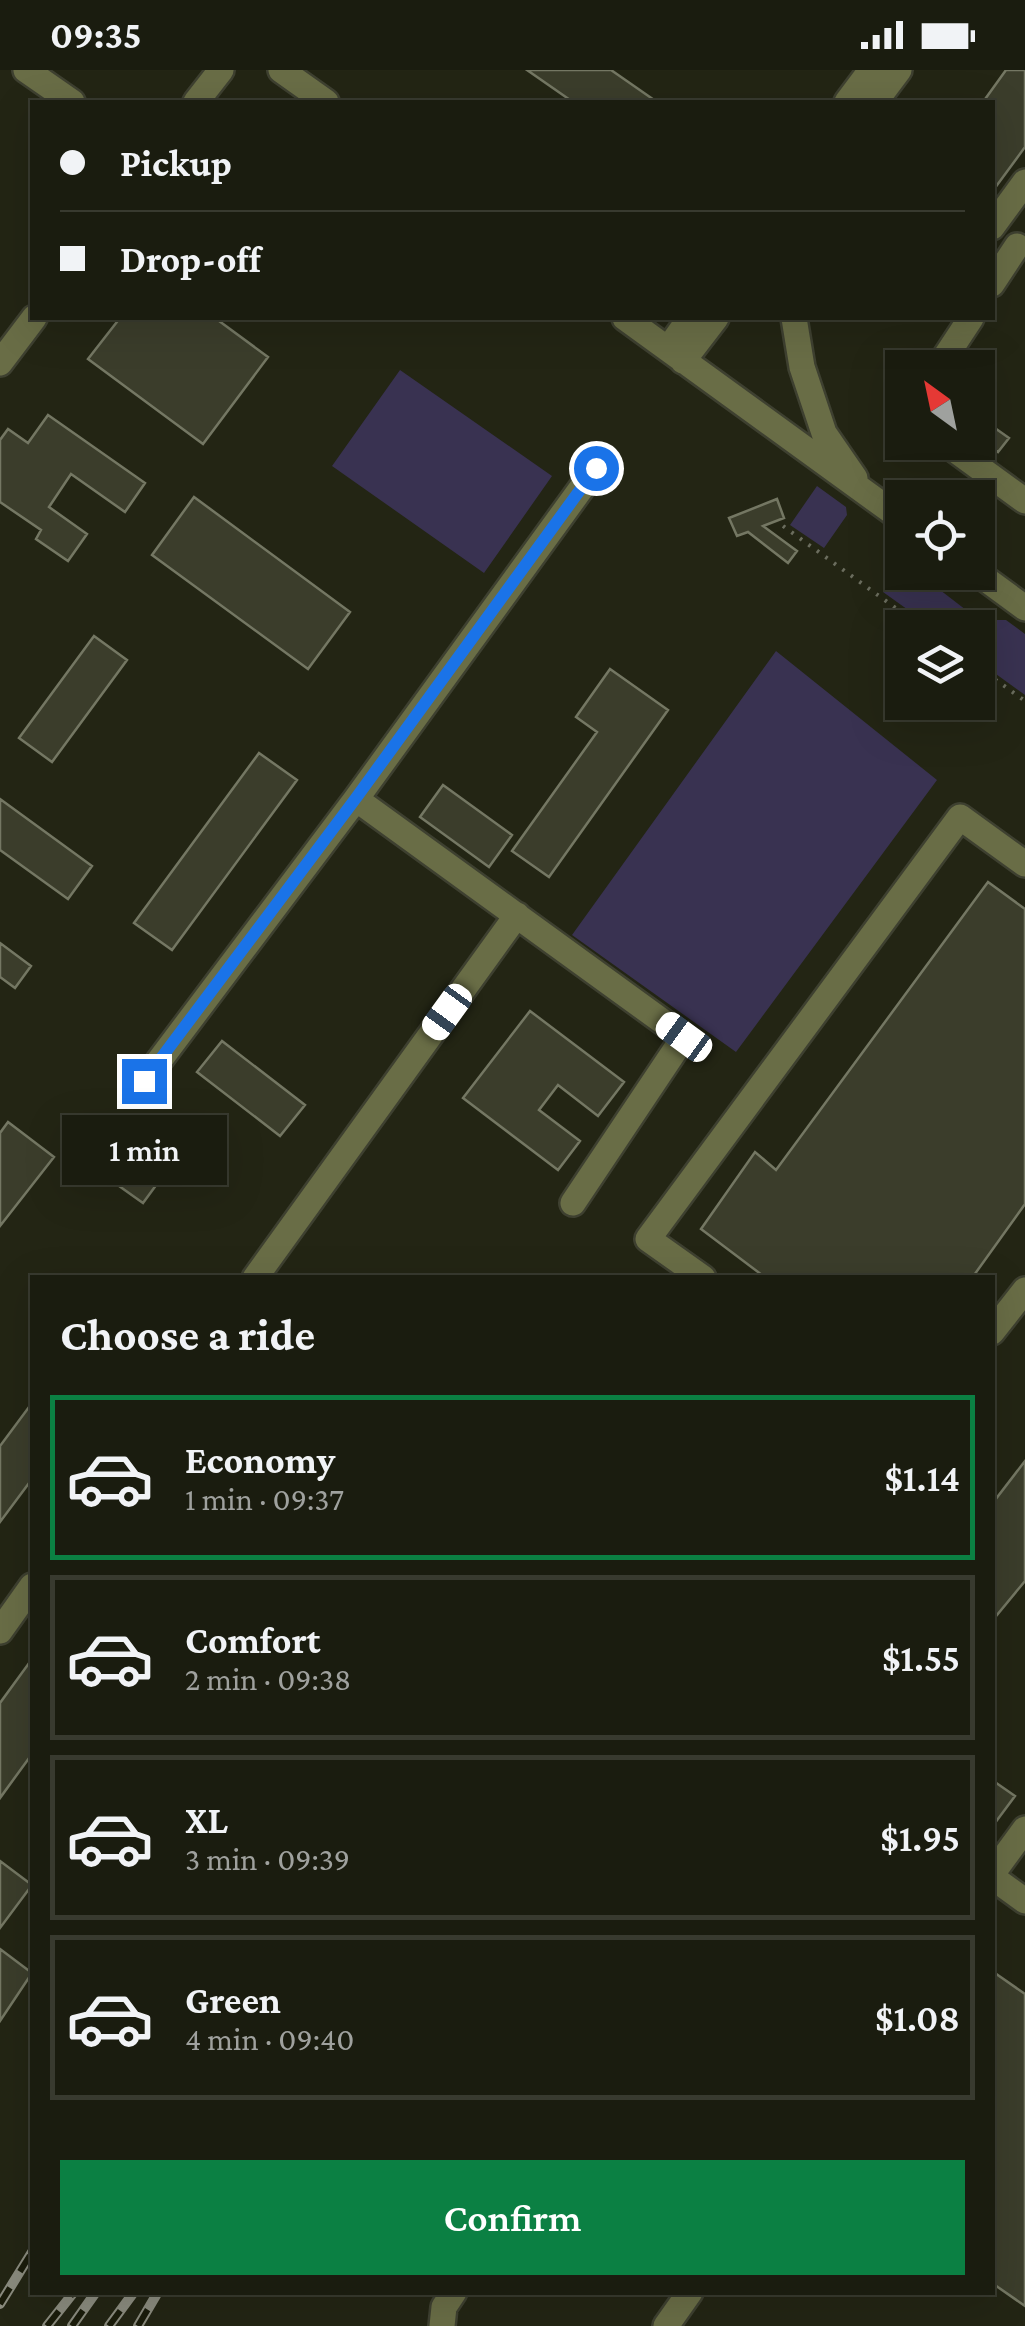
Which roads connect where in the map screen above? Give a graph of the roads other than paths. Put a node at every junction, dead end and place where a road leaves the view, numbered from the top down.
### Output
1 (26, 70) edge
2 (221, 70) edge
3 (281, 70) edge
4 (871, 70) edge
5 (898, 70) edge
6 (69, 100) edge
7 (198, 100) edge
8 (323, 100) edge
9 (848, 100) edge
10 (876, 100) edge
11 (1025, 182) edge
12 (995, 226) edge
13 (995, 232) edge
14 (1021, 248) edge
15 (995, 280) edge
16 (32, 320) edge
17 (628, 320) edge
18 (689, 320) edge
19 (714, 320) edge
20 (794, 320) edge
21 (970, 320) edge
22 (950, 350) edge
23 (676, 355) junction
24 (0, 362) edge
25 (968, 460) edge
26 (596, 468) dead end
27 (864, 491) junction
28 (1025, 502) edge
29 (885, 506) edge
30 (995, 586) edge
31 (1025, 608) edge
32 (356, 798) junction
33 (1025, 864) edge
34 (517, 916) junction
35 (144, 1081) dead end
36 (573, 1202) dead end
37 (257, 1275) edge
38 (699, 1275) edge
39 (1025, 1290) edge
40 (995, 1328) edge
41 (30, 1589) edge
42 (0, 1632) edge
43 (1025, 1829) edge
44 (995, 1872) edge
45 (995, 1878) edge
46 (1025, 1901) edge
47 (452, 2295) edge
48 (688, 2295) edge
49 (442, 2326) edge
50 (666, 2326) edge

1 - 6 street
2 - 7 street
3 - 8 street
4 - 9 street
5 - 10 street
11 - 12 street
13 - 14 street
14 - 15 street
16 - 24 street
17 - 23 street
18 - 23 street
19 - 23 street
20 - 27 street
21 - 22 street
23 - 27 street
25 - 28 street
26 - 32 street
27 - 29 street
30 - 31 street
32 - 34 street
32 - 35 street
33 - 38 street
34 - 36 street
34 - 37 street
39 - 40 street
41 - 42 street
43 - 44 street
45 - 46 street
47 - 49 street
48 - 50 street

